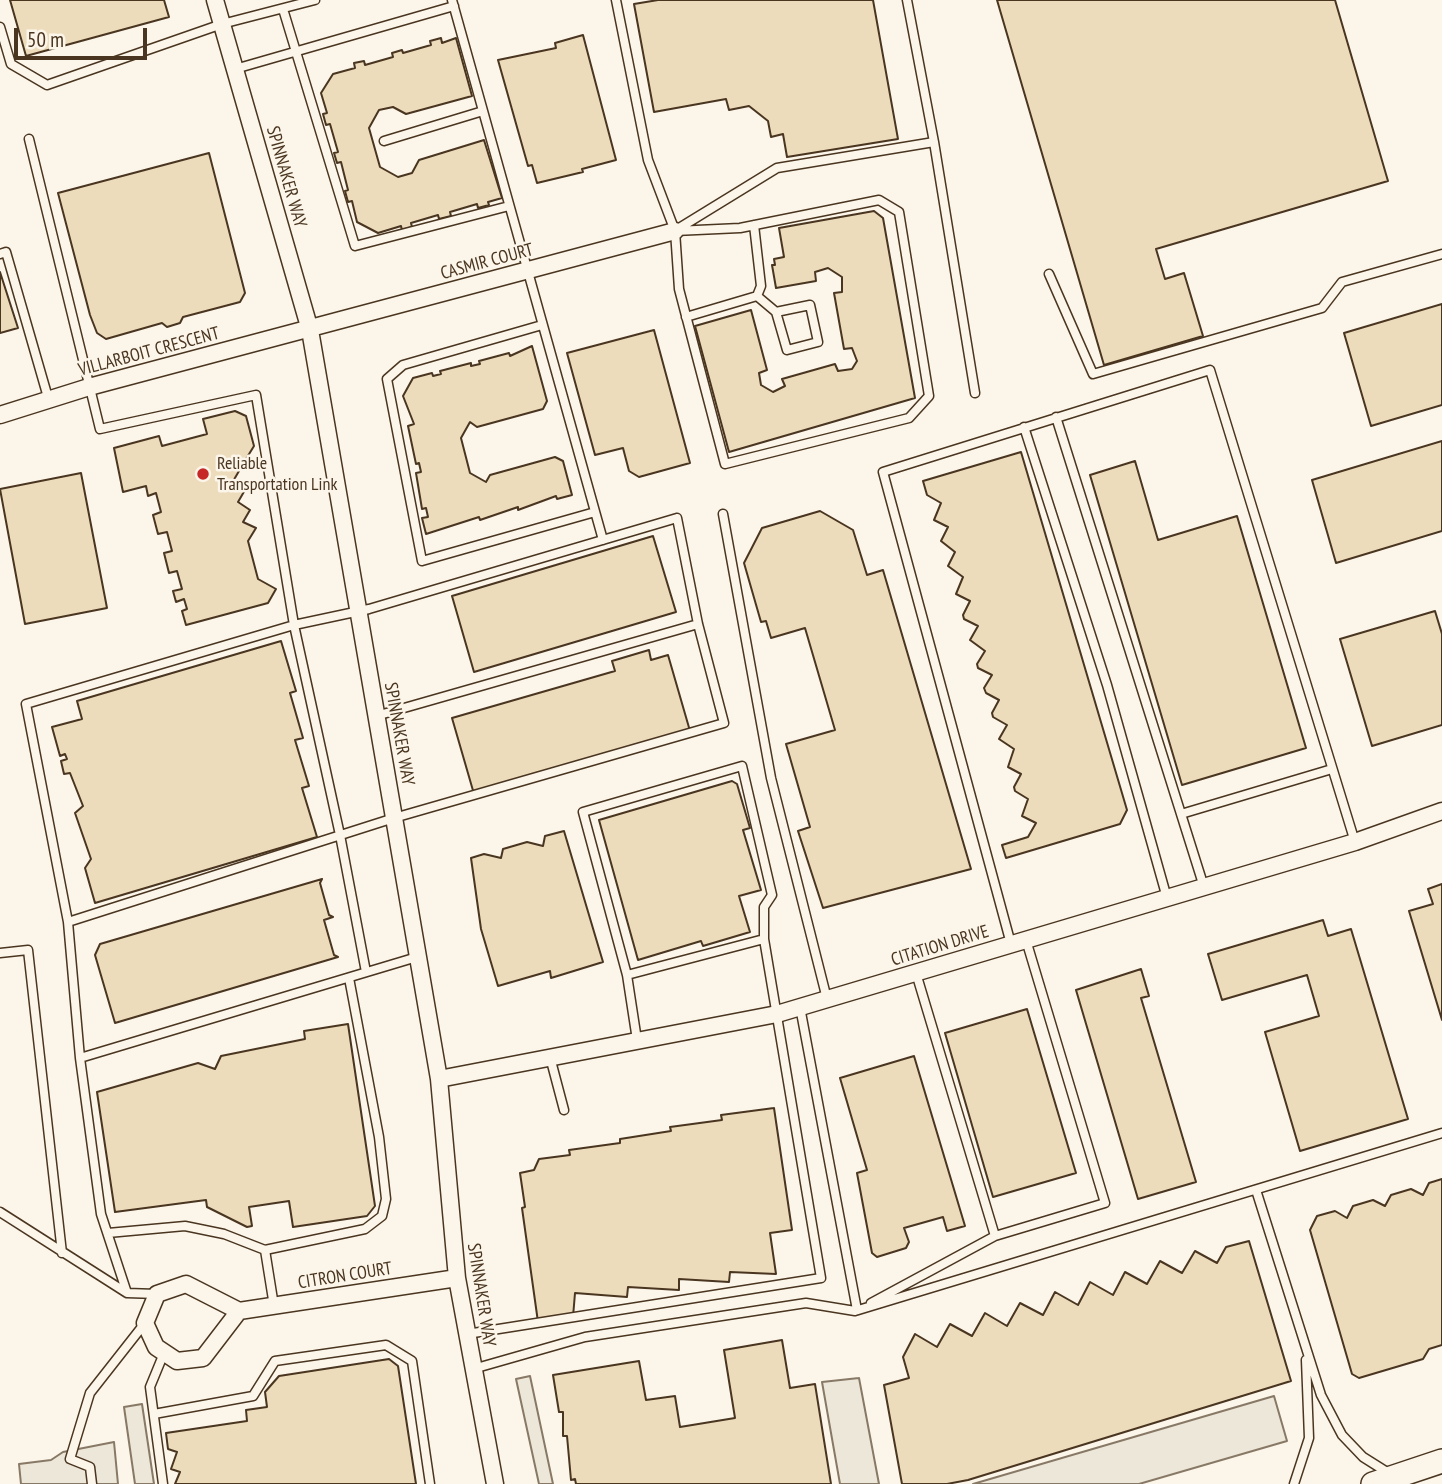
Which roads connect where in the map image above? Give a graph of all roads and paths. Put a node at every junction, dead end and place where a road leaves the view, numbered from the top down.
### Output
1 (215, 0) edge
2 (315, 0) edge
3 (616, 0) edge
4 (906, 0) edge
5 (453, 3) edge
6 (283, 9) junction
7 (222, 24) junction
8 (0, 27) edge
9 (295, 52) junction
10 (235, 69) junction
11 (483, 111) junction
12 (29, 139) dead end
13 (384, 141) dead end
14 (934, 142) junction
15 (509, 206) junction
16 (754, 225) junction
17 (675, 230) junction
18 (0, 254) edge
19 (1442, 254) edge
20 (526, 271) junction
21 (1049, 274) dead end
22 (757, 296) junction
23 (776, 312) junction
24 (686, 317) junction
25 (542, 325) junction
26 (310, 330) junction
27 (89, 387) junction
28 (975, 393) dead end
29 (49, 401) junction
30 (0, 415) edge
31 (1056, 417) junction
32 (1024, 427) junction
33 (595, 512) junction
34 (723, 514) dead end
35 (603, 540) junction
36 (358, 611) junction
37 (698, 624) junction
38 (294, 625) junction
39 (376, 716) junction
40 (1332, 769) junction
41 (1442, 811) edge
42 (1181, 814) junction
43 (394, 818) junction
44 (341, 835) junction
45 (1355, 842) junction
46 (1204, 887) junction
47 (1167, 898) junction
48 (68, 922) junction
49 (764, 939) junction
50 (1018, 942) junction
51 (0, 953) edge
52 (418, 957) junction
53 (366, 972) junction
54 (916, 973) junction
55 (627, 975) junction
56 (349, 978) junction
57 (827, 999) junction
58 (800, 1007) junction
59 (776, 1014) junction
60 (637, 1040) junction
61 (550, 1057) junction
62 (80, 1058) junction
63 (439, 1079) junction
64 (564, 1110) dead end
65 (1442, 1133) edge
66 (1256, 1190) junction
67 (0, 1212) edge
68 (107, 1233) junction
69 (995, 1236) junction
70 (265, 1250) junction
71 (62, 1253) junction
72 (457, 1278) junction
73 (127, 1293) junction
74 (157, 1294) junction
75 (274, 1306) junction
76 (239, 1311) junction
77 (855, 1311) junction
78 (145, 1323) junction
79 (467, 1334) junction
80 (1305, 1350) junction
81 (164, 1353) junction
82 (473, 1369) junction
83 (154, 1414) junction
84 (1442, 1461) edge
85 (1383, 1480) edge
86 (92, 1484) edge
87 (163, 1484) edge
88 (429, 1484) edge
89 (495, 1484) edge
90 (1294, 1484) edge

1 - 7 street, SPINNAKER WAY
2 - 6 lane
3 - 17 lane
4 - 14 lane
5 - 9 lane
5 - 11 lane
6 - 7 lane
6 - 9 lane
7 - 8 lane
7 - 10 street, SPINNAKER WAY
9 - 10 lane
9 - 15 lane
10 - 26 street, SPINNAKER WAY
11 - 13 lane
11 - 15 lane
12 - 27 lane
14 - 17 lane
14 - 28 lane
15 - 20 lane
16 - 17 lane
16 - 22 lane
16 - 24 lane
17 - 20 street, CASMIR COURT
17 - 24 lane
18 - 29 lane
19 - 21 lane
20 - 25 lane
20 - 26 street, CASMIR COURT
22 - 23 lane
22 - 24 lane
23 - 23 lane
25 - 33 lane
25 - 33 lane
26 - 27 street, VILLARBOIT CRESCENT
26 - 36 street, SPINNAKER WAY
27 - 29 street, VILLARBOIT CRESCENT
27 - 38 lane
29 - 30 street, VILLARBOIT CRESCENT
31 - 32 lane
31 - 40 lane
31 - 42 lane
32 - 47 lane
32 - 50 lane
33 - 35 lane
34 - 57 lane
35 - 36 lane
35 - 37 lane
36 - 38 lane
36 - 39 street, SPINNAKER WAY
37 - 39 lane
37 - 43 lane
38 - 44 lane
38 - 48 lane
39 - 43 street, SPINNAKER WAY
40 - 42 lane
40 - 45 lane
41 - 45 street, CITATION DRIVE
42 - 46 lane
43 - 44 lane
43 - 52 street, SPINNAKER WAY
44 - 48 lane
44 - 53 lane
45 - 46 street, CITATION DRIVE
46 - 47 street, CITATION DRIVE
47 - 50 street, CITATION DRIVE
48 - 62 lane
49 - 55 lane
49 - 55 lane
49 - 59 lane
50 - 54 street, CITATION DRIVE
50 - 69 lane
51 - 71 lane
52 - 53 lane
52 - 63 street, SPINNAKER WAY
53 - 56 lane
54 - 57 street, CITATION DRIVE
54 - 69 lane
55 - 60 lane
56 - 62 lane
56 - 70 lane
57 - 58 street, CITATION DRIVE
58 - 59 street, CITATION DRIVE
58 - 77 lane
59 - 60 street, CITATION DRIVE
59 - 79 lane
60 - 61 street, CITATION DRIVE
61 - 63 street, CITATION DRIVE
61 - 64 lane
62 - 68 lane
63 - 72 street, SPINNAKER WAY
65 - 66 lane
66 - 77 lane
66 - 80 lane
67 - 71 lane
68 - 70 lane
68 - 73 lane
69 - 77 lane
70 - 75 lane
71 - 73 lane
72 - 75 street, CITRON COURT
72 - 79 street, SPINNAKER WAY
73 - 74 lane
74 - 76 street
74 - 78 street
75 - 76 street, CITRON COURT
76 - 81 street
77 - 82 lane
78 - 81 street
78 - 86 lane
79 - 82 street, SPINNAKER WAY
80 - 85 lane
80 - 90 lane
81 - 83 lane
82 - 89 street, SPINNAKER WAY
83 - 87 lane
83 - 88 lane
84 - 85 main road

